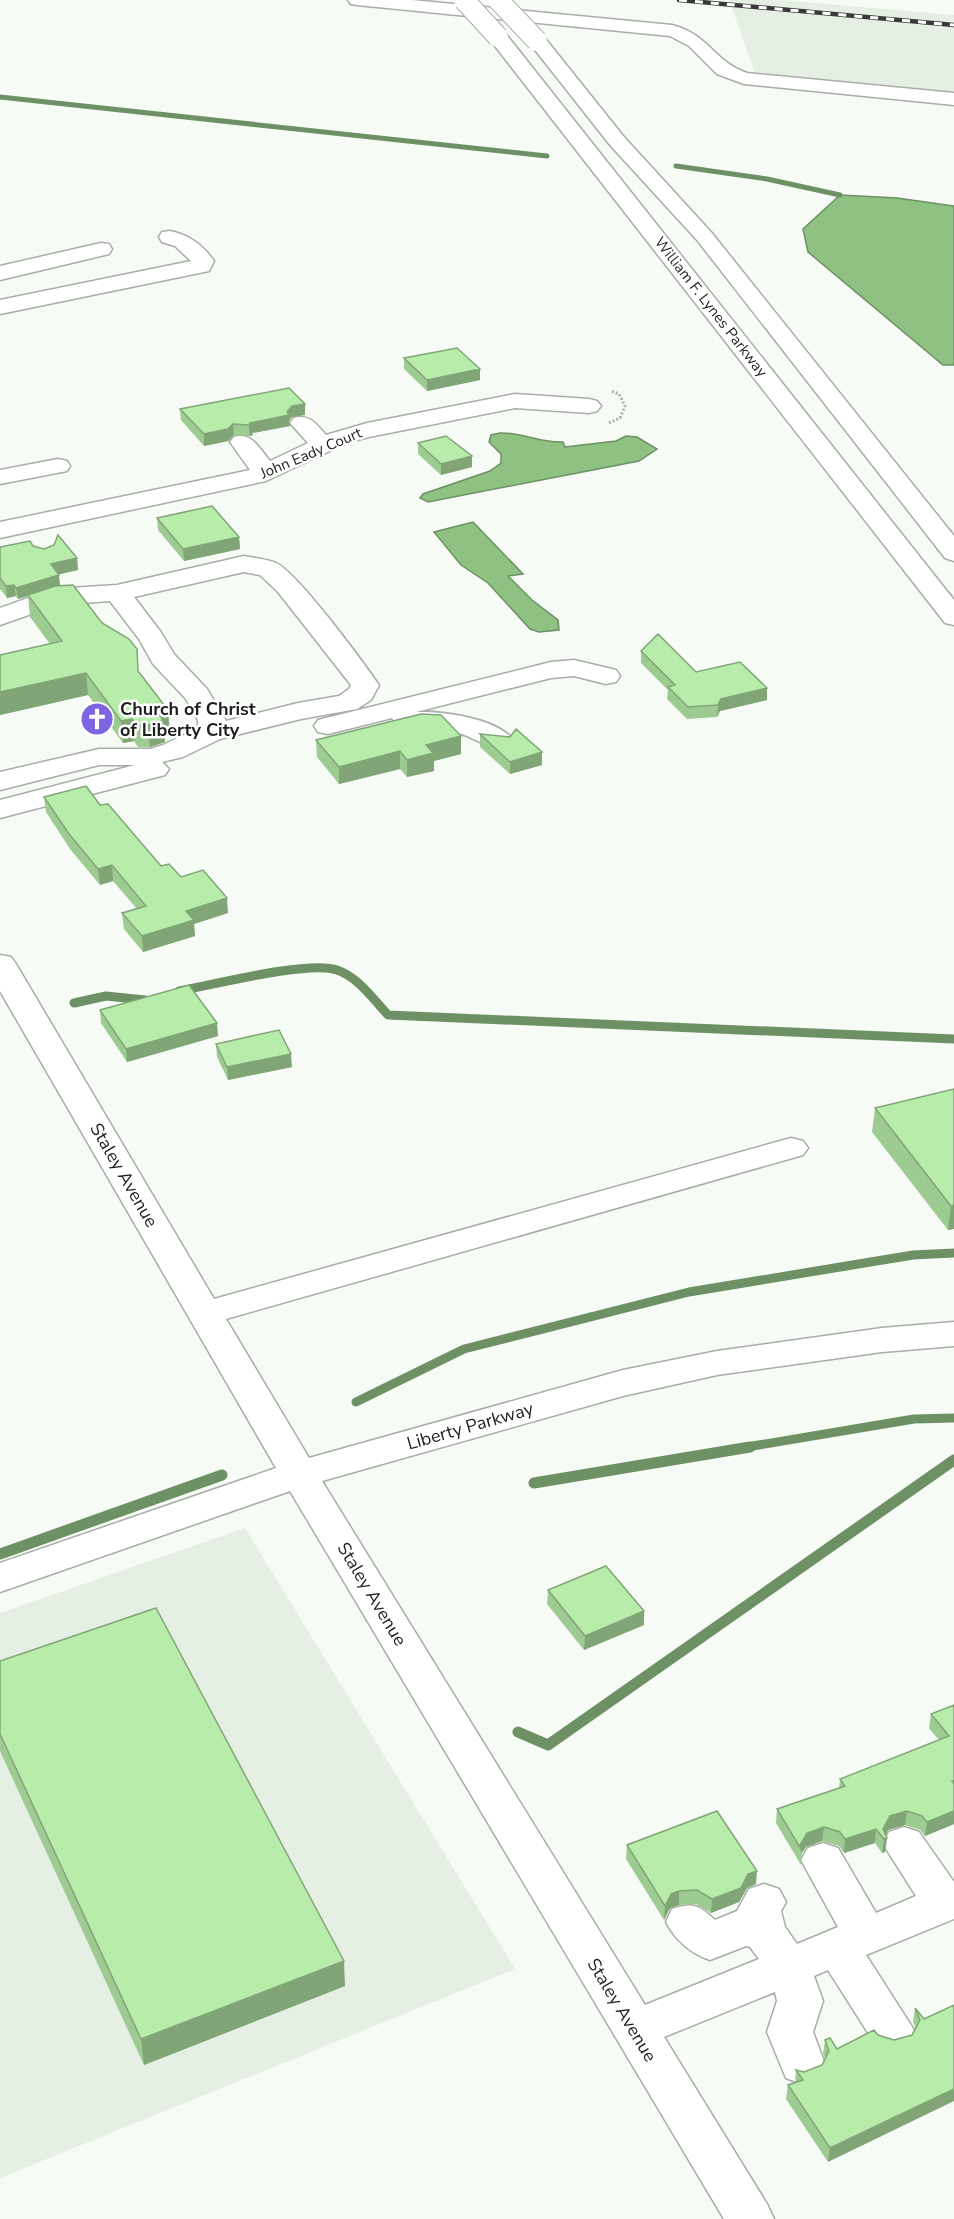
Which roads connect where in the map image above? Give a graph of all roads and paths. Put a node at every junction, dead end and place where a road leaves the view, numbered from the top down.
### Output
1 (357, 0) edge
2 (464, 0) edge
3 (498, 0) edge
4 (954, 99) edge
5 (170, 237) dead end
6 (101, 249) dead end
7 (0, 273) edge
8 (0, 307) edge
9 (470, 384) edge
10 (493, 405) junction
11 (589, 406) dead end
12 (302, 423) dead end
13 (243, 442) edge
14 (323, 446) junction
15 (58, 466) dead end
16 (266, 472) junction
17 (0, 477) edge
18 (0, 530) edge
19 (954, 554) edge
20 (117, 593) junction
21 (0, 617) edge
22 (954, 617) edge
23 (606, 676) dead end
24 (409, 720) junction
25 (212, 732) junction
26 (500, 741) edge
27 (0, 781) edge
28 (0, 808) edge
29 (0, 964) edge
30 (791, 1148) dead end
31 (205, 1313) junction
32 (954, 1334) edge
33 (299, 1474) junction
34 (0, 1578) edge
35 (904, 1844) dead end
36 (823, 1860) dead end
37 (950, 1902) edge
38 (688, 1922) dead end
39 (772, 1934) junction
40 (851, 1942) junction
41 (634, 2029) junction
42 (892, 2033) dead end
43 (802, 2064) dead end
44 (750, 2219) edge

1 - 4 main road
2 - 22 main road, William F. Lynes Parkway, bridge
3 - 19 main road, bridge
5 - 8 main road
6 - 7 main road
9 - 10 main road
10 - 11 main road, John Eady Court
10 - 14 main road, John Eady Court
12 - 14 main road
13 - 16 main road
14 - 16 main road, John Eady Court
15 - 17 main road
16 - 18 main road, John Eady Court
20 - 21 main road
20 - 25 main road
20 - 25 main road
23 - 24 main road
24 - 26 main road
24 - 28 main road
25 - 27 main road
29 - 31 main road, Staley Avenue
30 - 31 main road
31 - 33 main road, Staley Avenue
32 - 33 main road, Liberty Parkway
33 - 34 main road, Liberty Parkway
33 - 41 main road, Staley Avenue
35 - 37 main road
36 - 40 main road
37 - 40 main road
38 - 39 main road
39 - 40 main road
39 - 41 main road
39 - 43 main road
40 - 42 main road
41 - 44 main road, Staley Avenue

